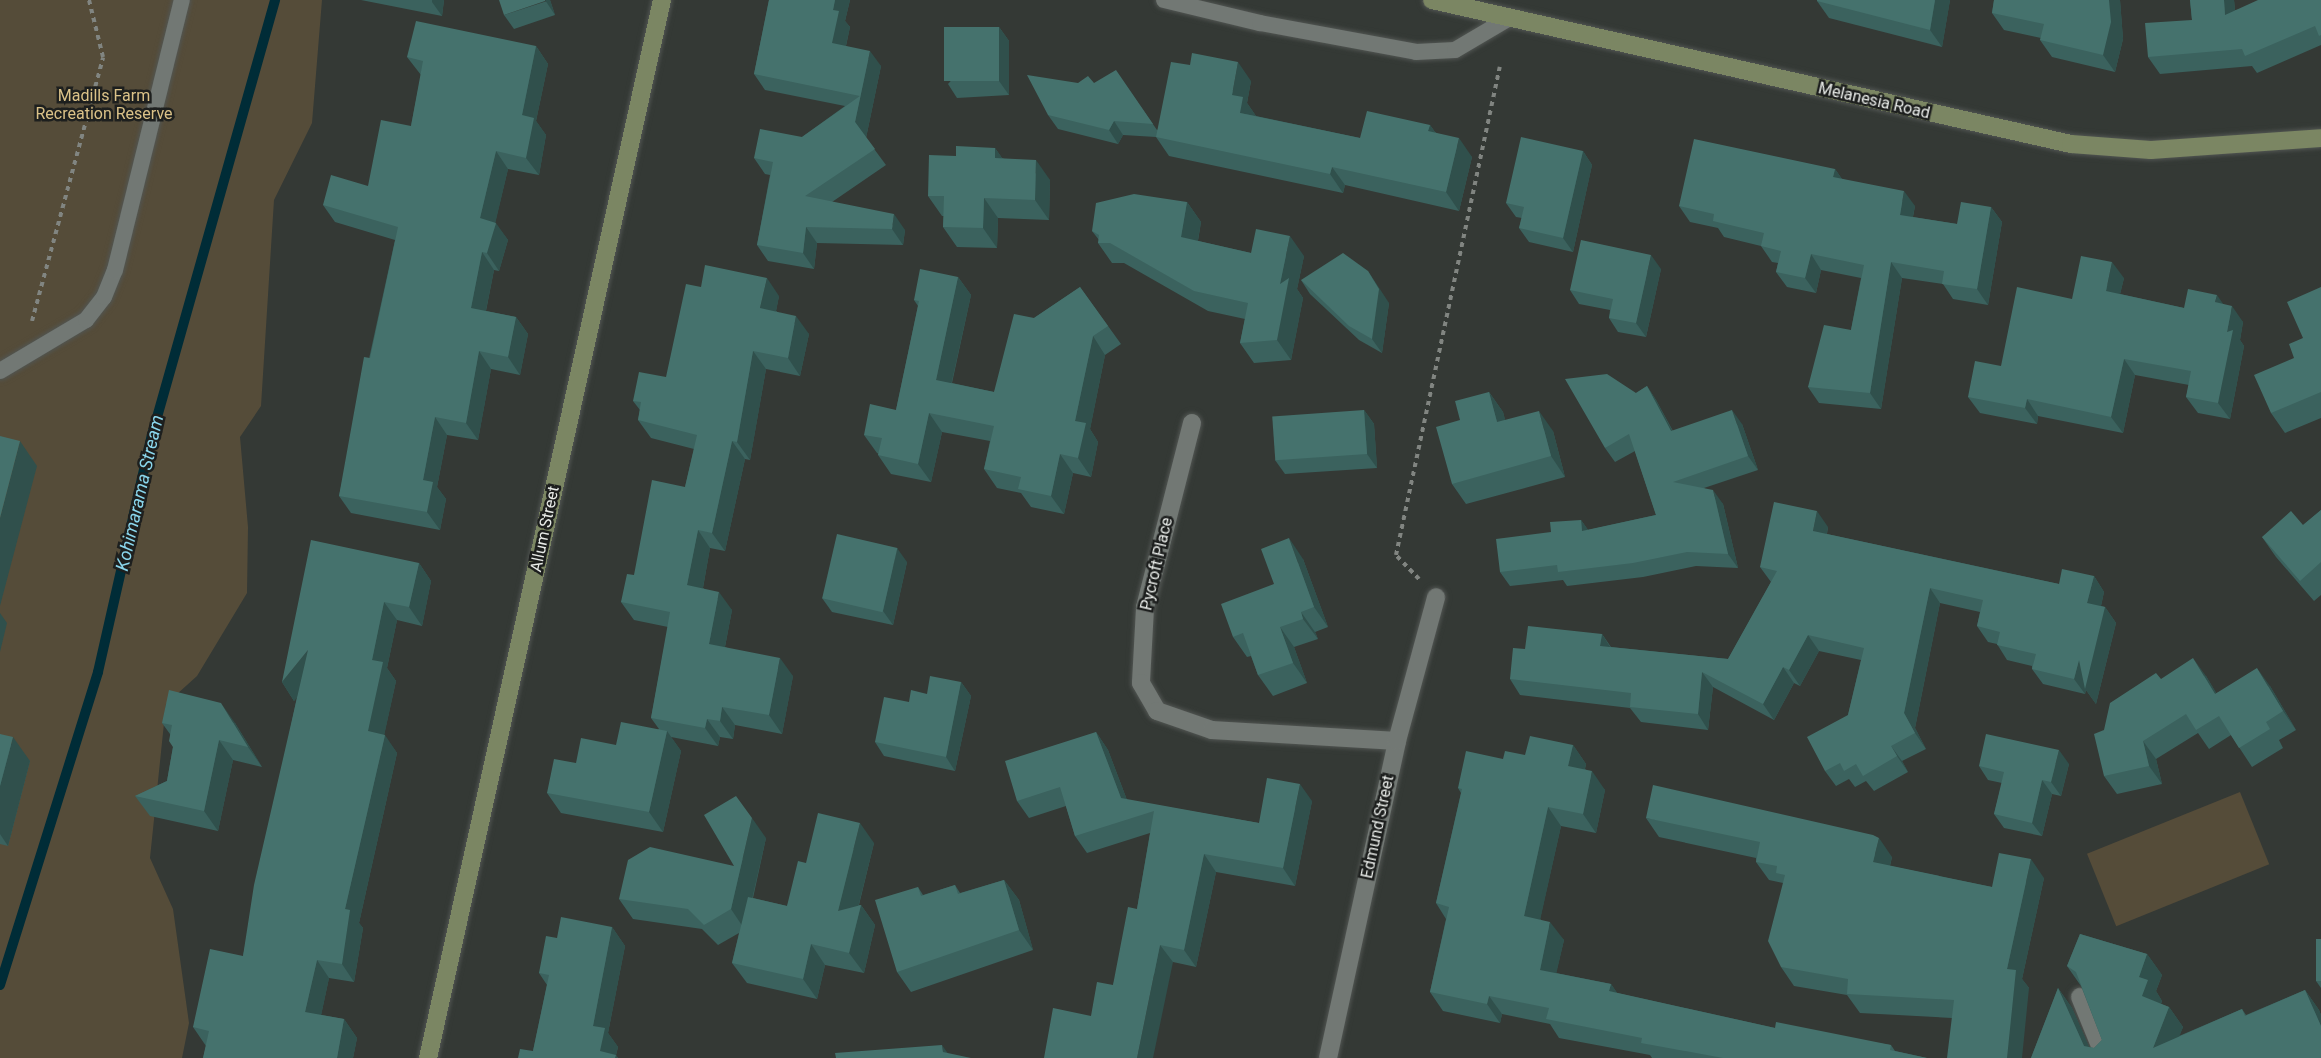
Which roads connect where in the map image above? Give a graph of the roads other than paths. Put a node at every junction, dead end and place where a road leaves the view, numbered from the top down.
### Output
1 (182, 0) edge
2 (662, 0) edge
3 (1164, 0) edge
4 (1432, 0) edge
5 (1511, 17) junction
6 (2321, 138) edge
7 (0, 370) edge
8 (1192, 423) dead end
9 (1436, 597) road end
10 (1397, 741) junction
11 (2080, 997) edge
12 (428, 1058) edge
13 (1328, 1058) edge
14 (2105, 1058) edge

1 - 7 lane
2 - 12 street, Allum Street
3 - 5 lane
4 - 5 street, Melanesia Road
5 - 6 street, Melanesia Road
8 - 10 street, Pycroft Place
9 - 10 street, Edmund Street
10 - 13 street, Edmund Street
11 - 14 street

